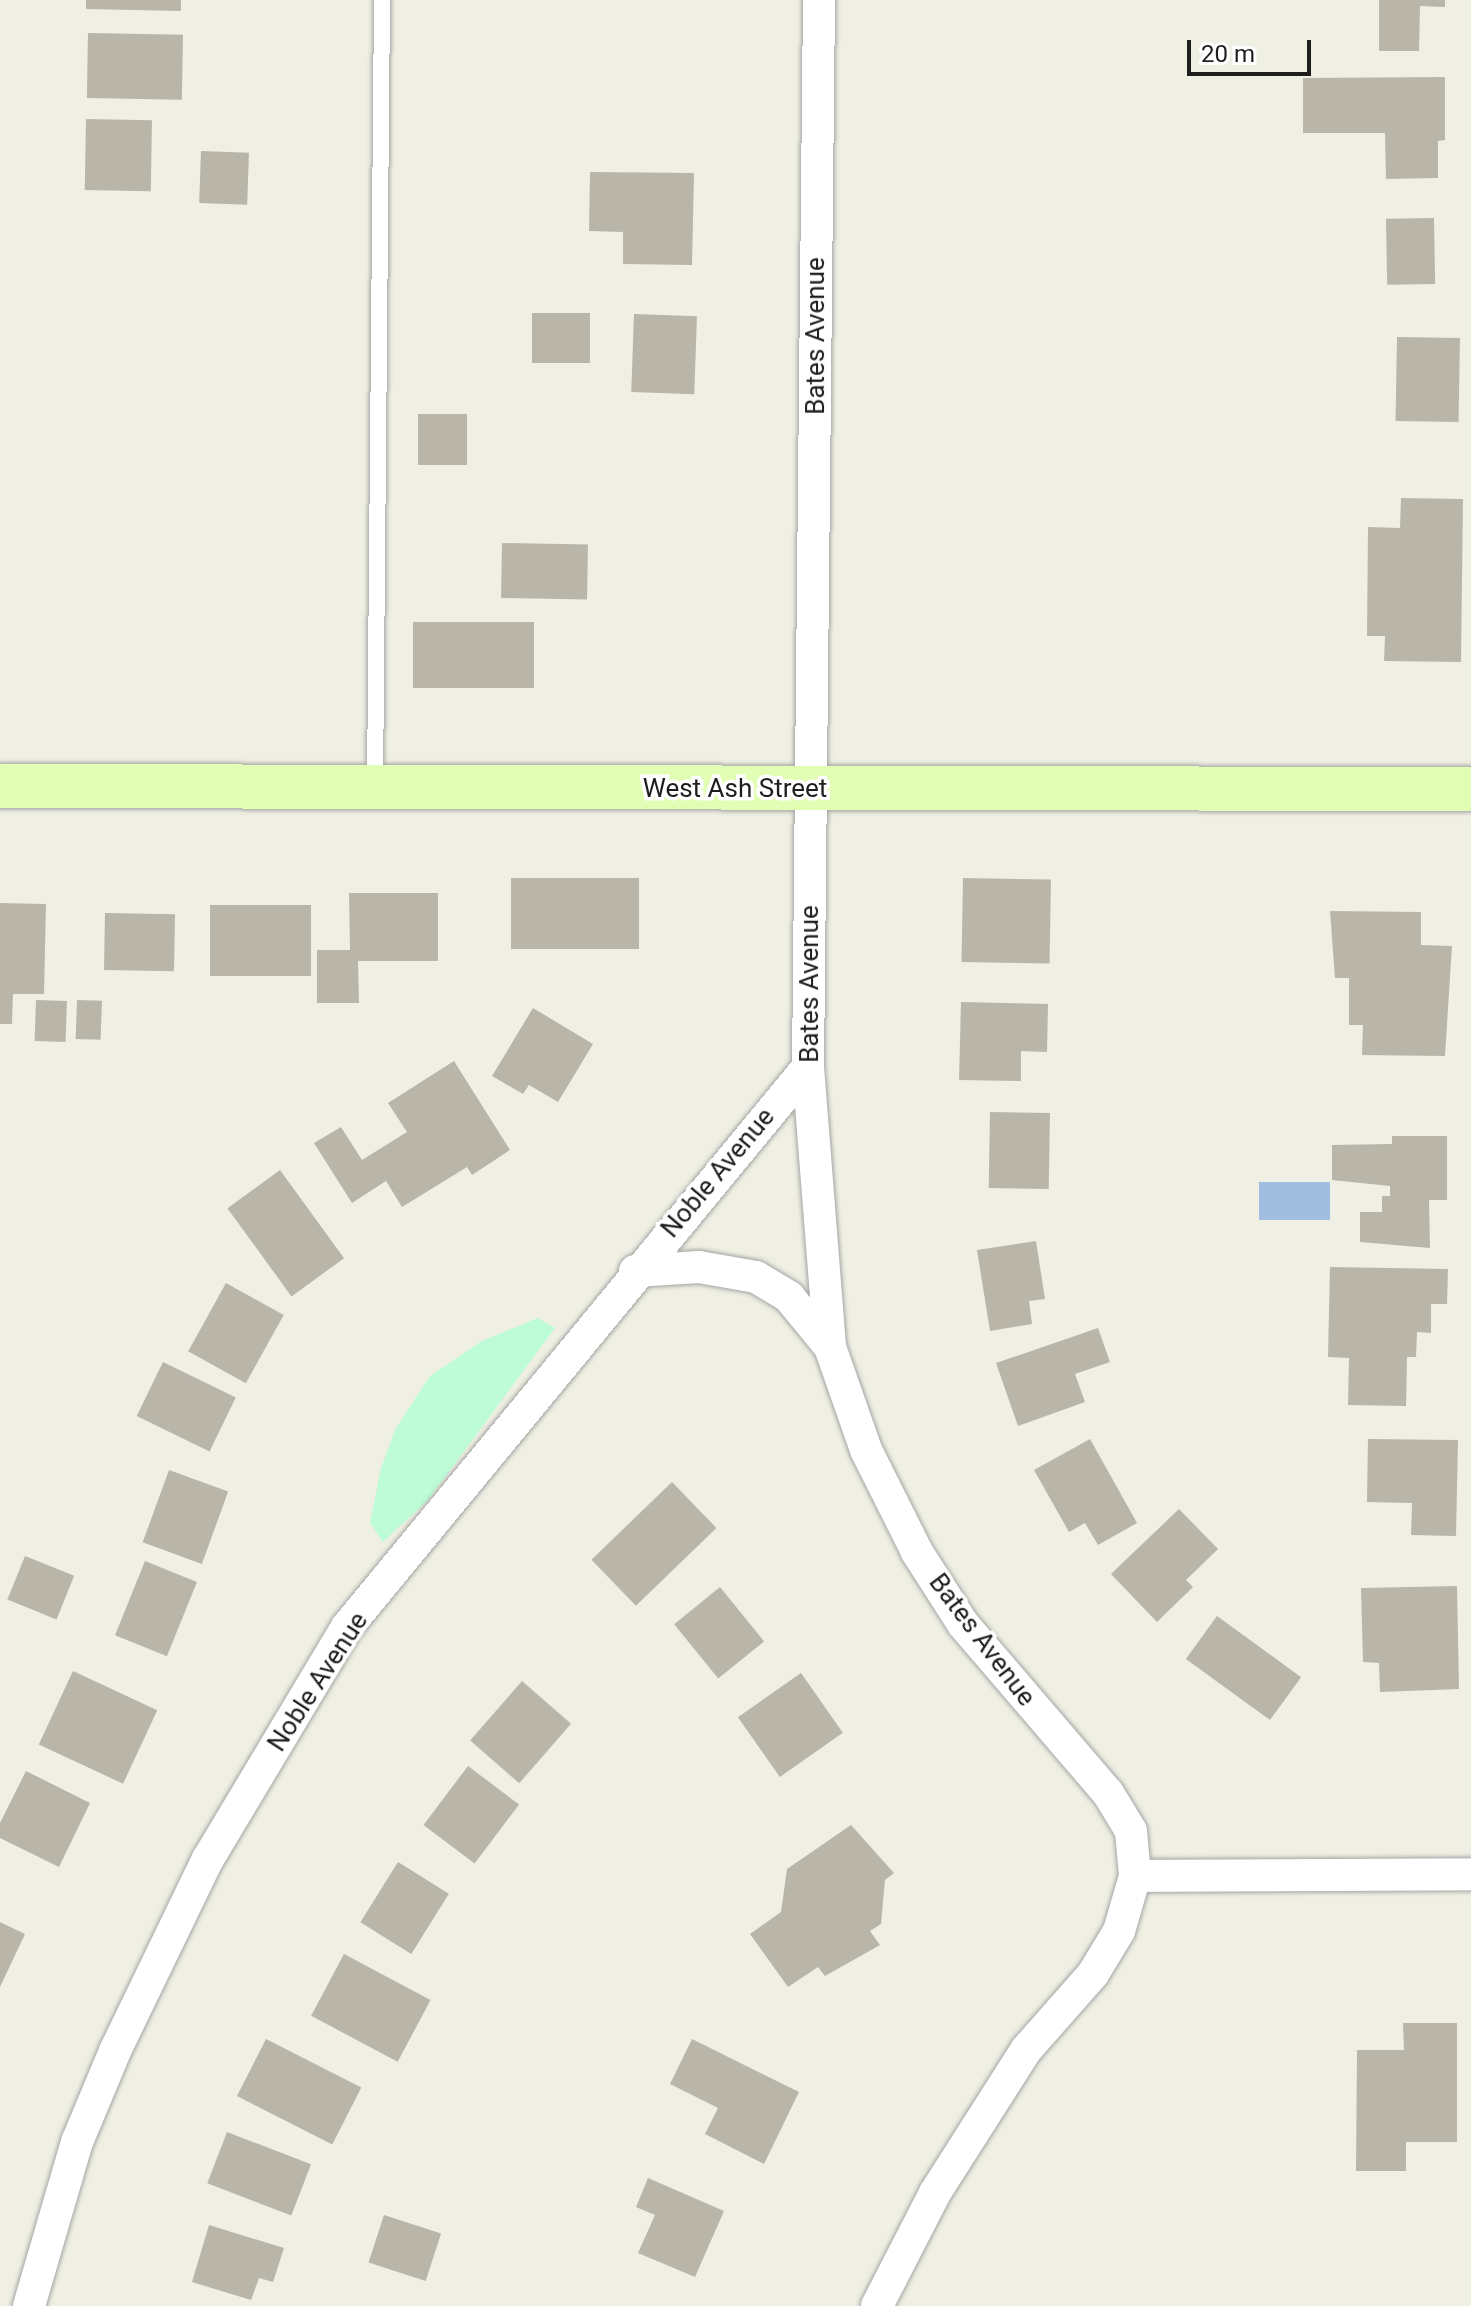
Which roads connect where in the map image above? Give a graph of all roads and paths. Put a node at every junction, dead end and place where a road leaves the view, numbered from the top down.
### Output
1 (382, 0) edge
2 (819, 0) edge
3 (0, 786) edge
4 (375, 789) junction
5 (812, 789) junction
6 (1471, 789) edge
7 (808, 1067) junction
8 (635, 1271) junction
9 (830, 1347) junction
10 (1471, 1874) edge
11 (1135, 1876) junction
12 (29, 2306) edge
13 (877, 2306) edge

1 - 4 lane
2 - 5 street, Bates Avenue
3 - 4 street, West Ash Street
4 - 5 street, West Ash Street
5 - 6 street, West Ash Street
5 - 7 street, Bates Avenue
7 - 8 street, Noble Avenue
7 - 9 street, Bates Avenue
8 - 9 street
8 - 12 street, Noble Avenue
9 - 11 street, Bates Avenue
10 - 11 street
11 - 13 street, Bates Avenue

